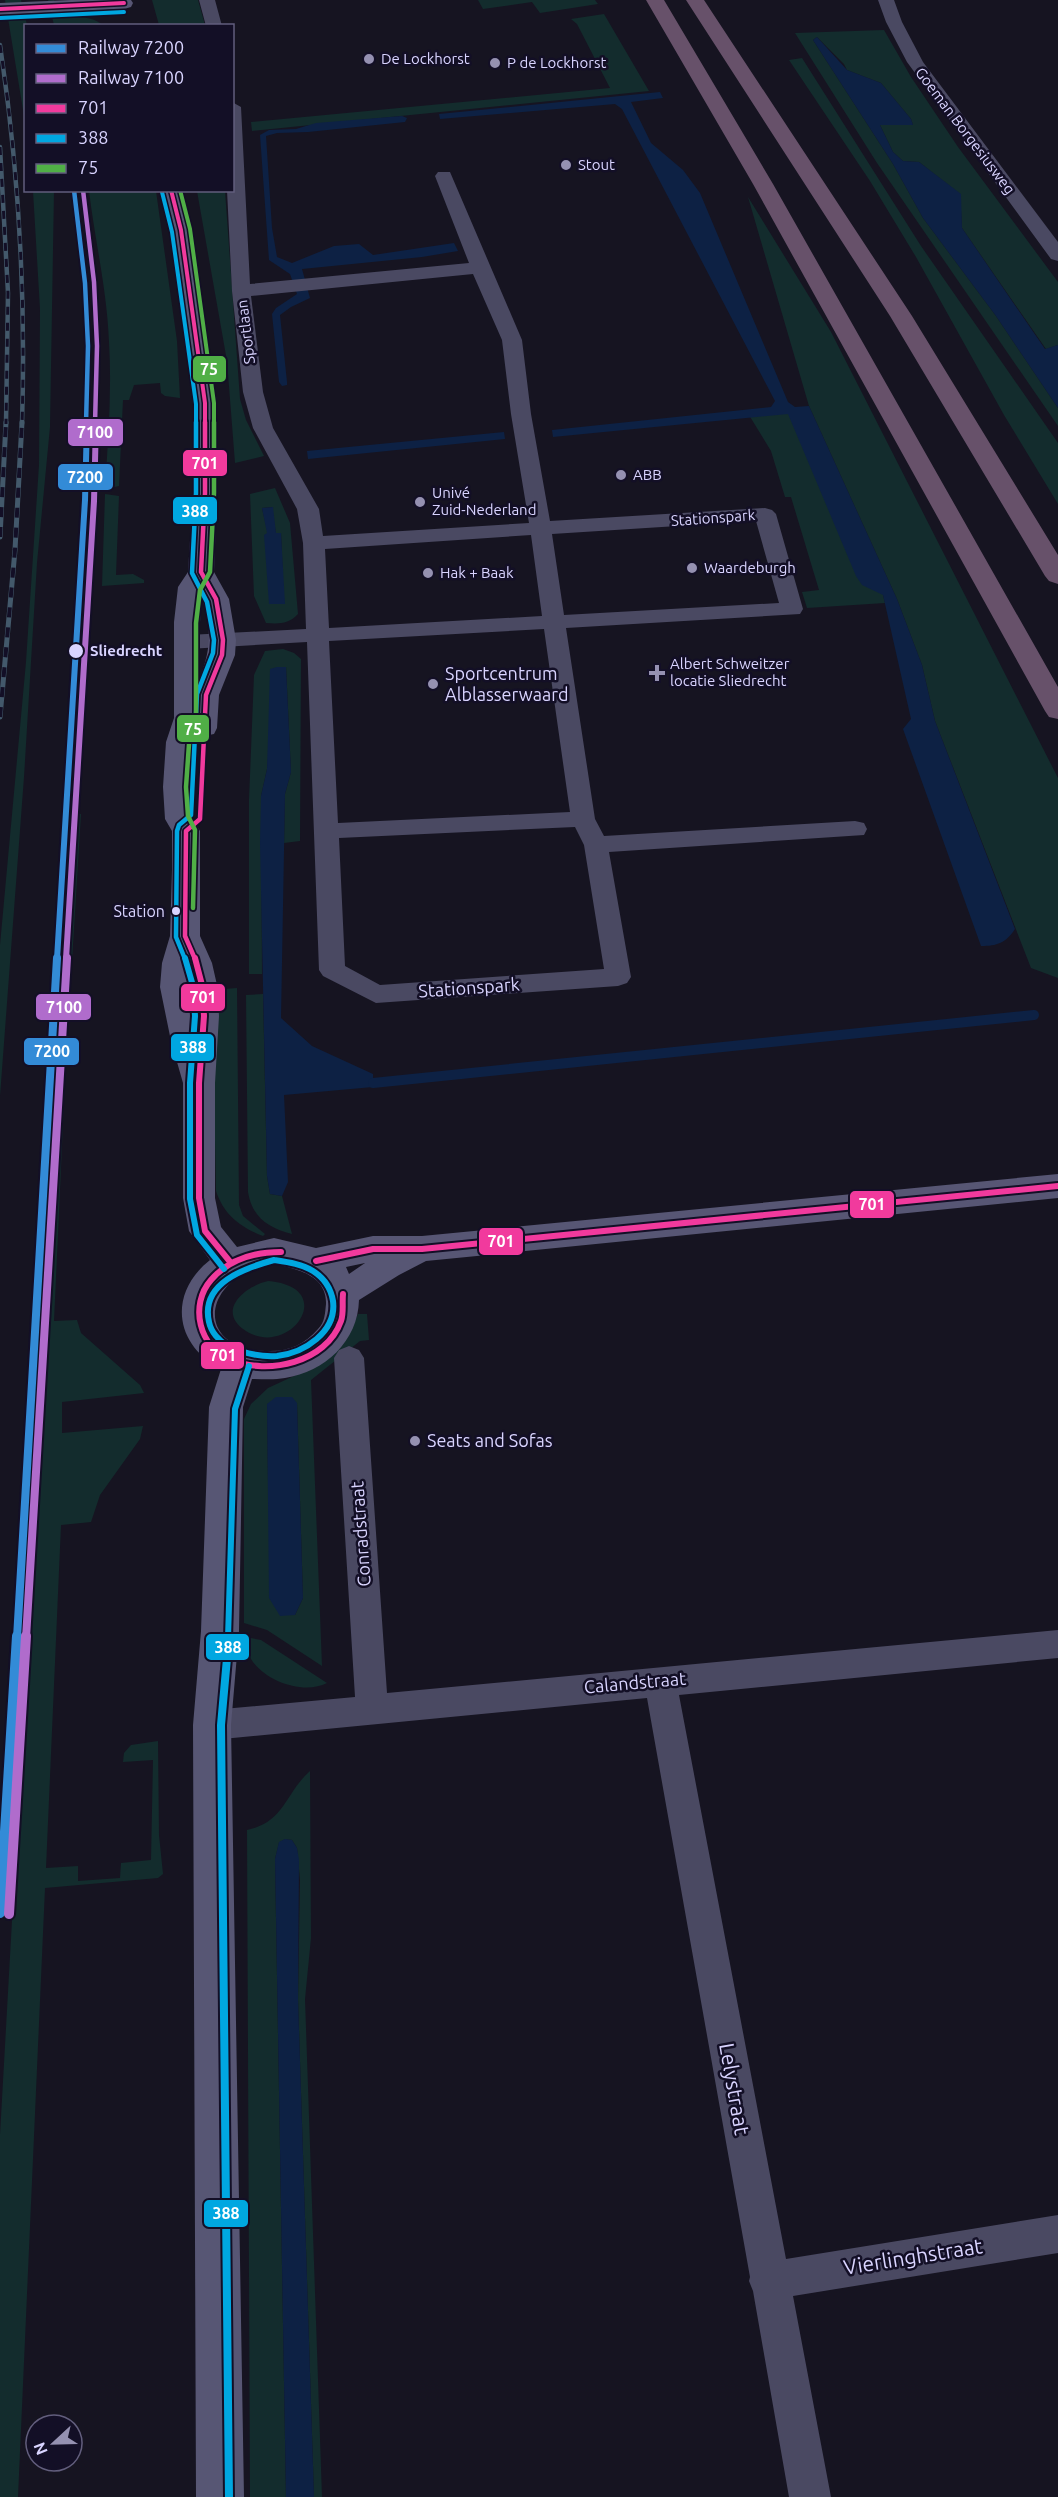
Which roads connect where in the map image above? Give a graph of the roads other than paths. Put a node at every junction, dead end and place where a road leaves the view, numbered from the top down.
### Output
1 (207, 0) edge
2 (654, 0) edge
3 (695, 0) edge
4 (886, 0) edge
5 (124, 2) edge
6 (53, 4) edge
7 (0, 9) edge
8 (129, 24) edge
9 (213, 24) edge
10 (234, 148) edge
11 (444, 176) dead end
12 (172, 192) edge
13 (1058, 255) edge
14 (480, 267) junction
15 (241, 291) junction
16 (541, 530) junction
17 (314, 543) junction
18 (201, 572) junction
19 (1058, 576) edge
20 (554, 623) junction
21 (319, 633) junction
22 (223, 640) junction
23 (188, 642) junction
24 (1058, 711) edge
25 (583, 819) junction
26 (855, 829) dead end
27 (186, 831) junction
28 (326, 831) junction
29 (596, 845) junction
30 (1058, 1186) edge
31 (423, 1249) junction
32 (316, 1261) junction
33 (231, 1263) junction
34 (344, 1294) junction
35 (350, 1358) dead end
36 (240, 1363) junction
37 (1058, 1644) edge
38 (660, 1681) junction
39 (372, 1709) junction
40 (212, 1725) junction
41 (1058, 2234) edge
42 (768, 2281) junction
43 (219, 2497) edge
44 (810, 2497) edge

1 - 9 street
2 - 24 highway
3 - 19 highway
4 - 13 street, Goeman Borgesiusweg
5 - 6 main road
5 - 8 main road
6 - 7 main road
10 - 15 street, Sportlaan
11 - 14 street, Stationspark
12 - 18 main road
14 - 15 street
14 - 16 street, Stationspark
15 - 17 street, Sportlaan
16 - 17 street, Stationspark
16 - 20 street, Stationspark
16 - 20 street, Stationspark
17 - 21 street, Stationspark
18 - 22 main road
18 - 23 main road
20 - 21 street, Stationspark
20 - 25 street, Stationspark
21 - 22 street, Stationspark
21 - 28 street, Stationspark
22 - 23 street, Stationspark
22 - 27 main road
23 - 27 main road
25 - 28 street
25 - 29 street, Stationspark
26 - 29 street
27 - 33 main road
28 - 29 street, Stationspark
30 - 31 main road
31 - 32 main road
31 - 34 main road
32 - 33 main road
32 - 34 main road
33 - 36 main road
34 - 36 main road
35 - 39 street, Conradstraat
36 - 40 main road
37 - 38 street, Calandstraat
38 - 39 street, Calandstraat
38 - 42 street, Lelystraat
39 - 40 street, Calandstraat
40 - 43 main road
41 - 42 street, Vierlinghstraat
42 - 44 street, Lelystraat

